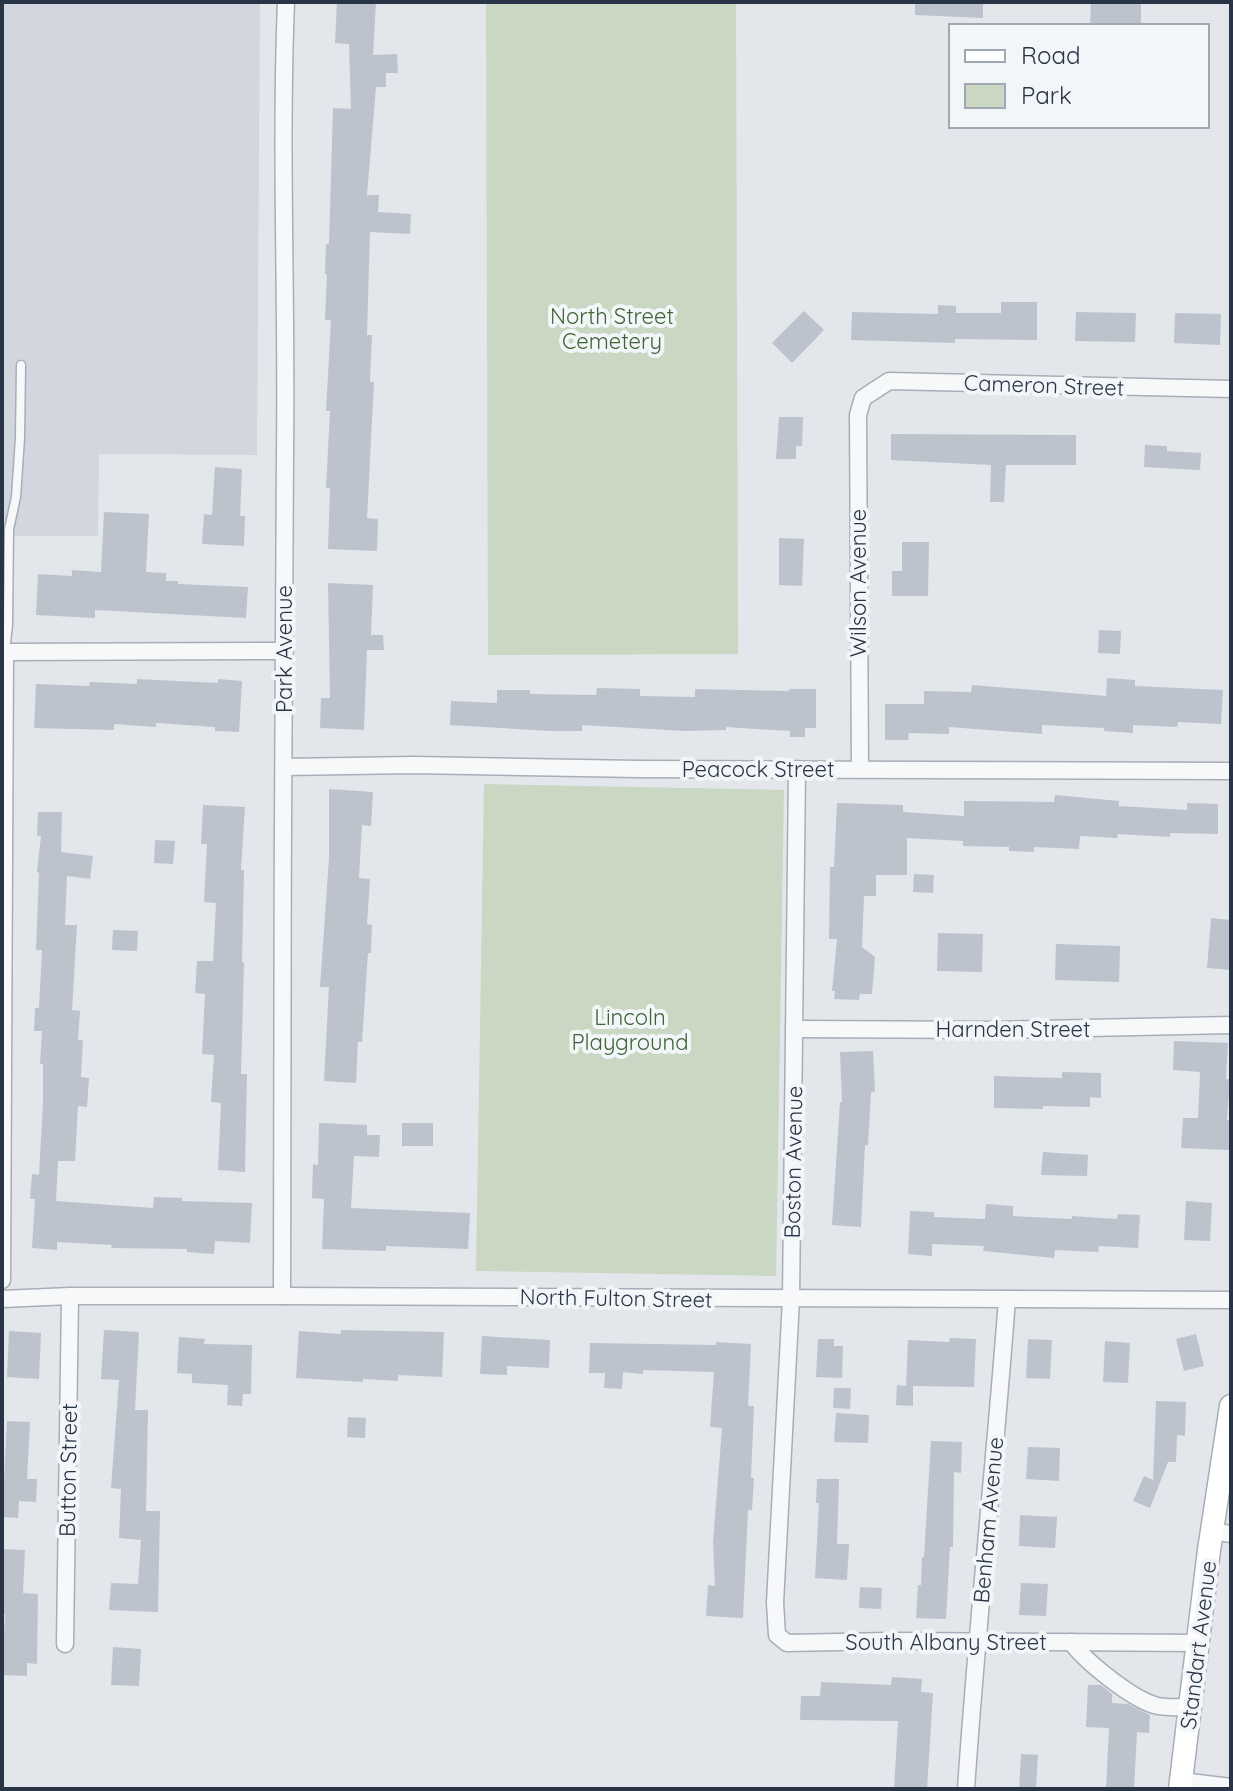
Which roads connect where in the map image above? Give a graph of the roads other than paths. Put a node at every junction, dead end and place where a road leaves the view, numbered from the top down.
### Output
1 (286, 2) edge
2 (21, 365) dead end
3 (1231, 389) edge
4 (863, 398) joint
5 (285, 651) junction
6 (3, 652) edge
7 (284, 767) junction
8 (797, 769) junction
9 (860, 769) junction
10 (1231, 771) edge
11 (1231, 1025) edge
12 (794, 1029) junction
13 (2, 1280) edge
14 (70, 1296) junction
15 (282, 1296) junction
16 (2, 1299) edge
17 (791, 1299) junction
18 (1007, 1299) junction
19 (1231, 1300) edge
20 (1231, 1406) edge
21 (1222, 1532) edge
22 (778, 1555) joint
23 (977, 1642) junction
24 (1071, 1642) junction
25 (1198, 1643) junction
26 (65, 1644) dead end
27 (1190, 1707) junction
28 (1181, 1785) edge
29 (1231, 1787) edge
30 (966, 1789) edge

1 - 5 street, Park Avenue
2 - 6 lane
3 - 4 street, Cameron Street
4 - 9 street, Wilson Avenue
5 - 6 street
5 - 7 street, Park Avenue
6 - 13 street
7 - 8 street, Peacock Street
7 - 15 street, Park Avenue
8 - 9 street, Peacock Street
8 - 12 street, Boston Avenue
9 - 10 street, Peacock Street
11 - 12 street, Harnden Street
12 - 17 street, Boston Avenue
14 - 15 street, North Fulton Street
14 - 16 street, North Fulton Street
14 - 26 street, Button Street
15 - 17 street, North Fulton Street
17 - 18 street, North Fulton Street
17 - 22 street, Boston Avenue
18 - 19 street, North Fulton Street
18 - 23 street, Benham Avenue
20 - 21 street, Standart Avenue
21 - 25 street, Standart Avenue
22 - 23 street, South Albany Street
23 - 24 street, South Albany Street
23 - 30 street, Benham Avenue
24 - 25 street, South Albany Street
24 - 27 street
25 - 27 street, Standart Avenue
27 - 28 street, Standart Avenue
28 - 29 street

